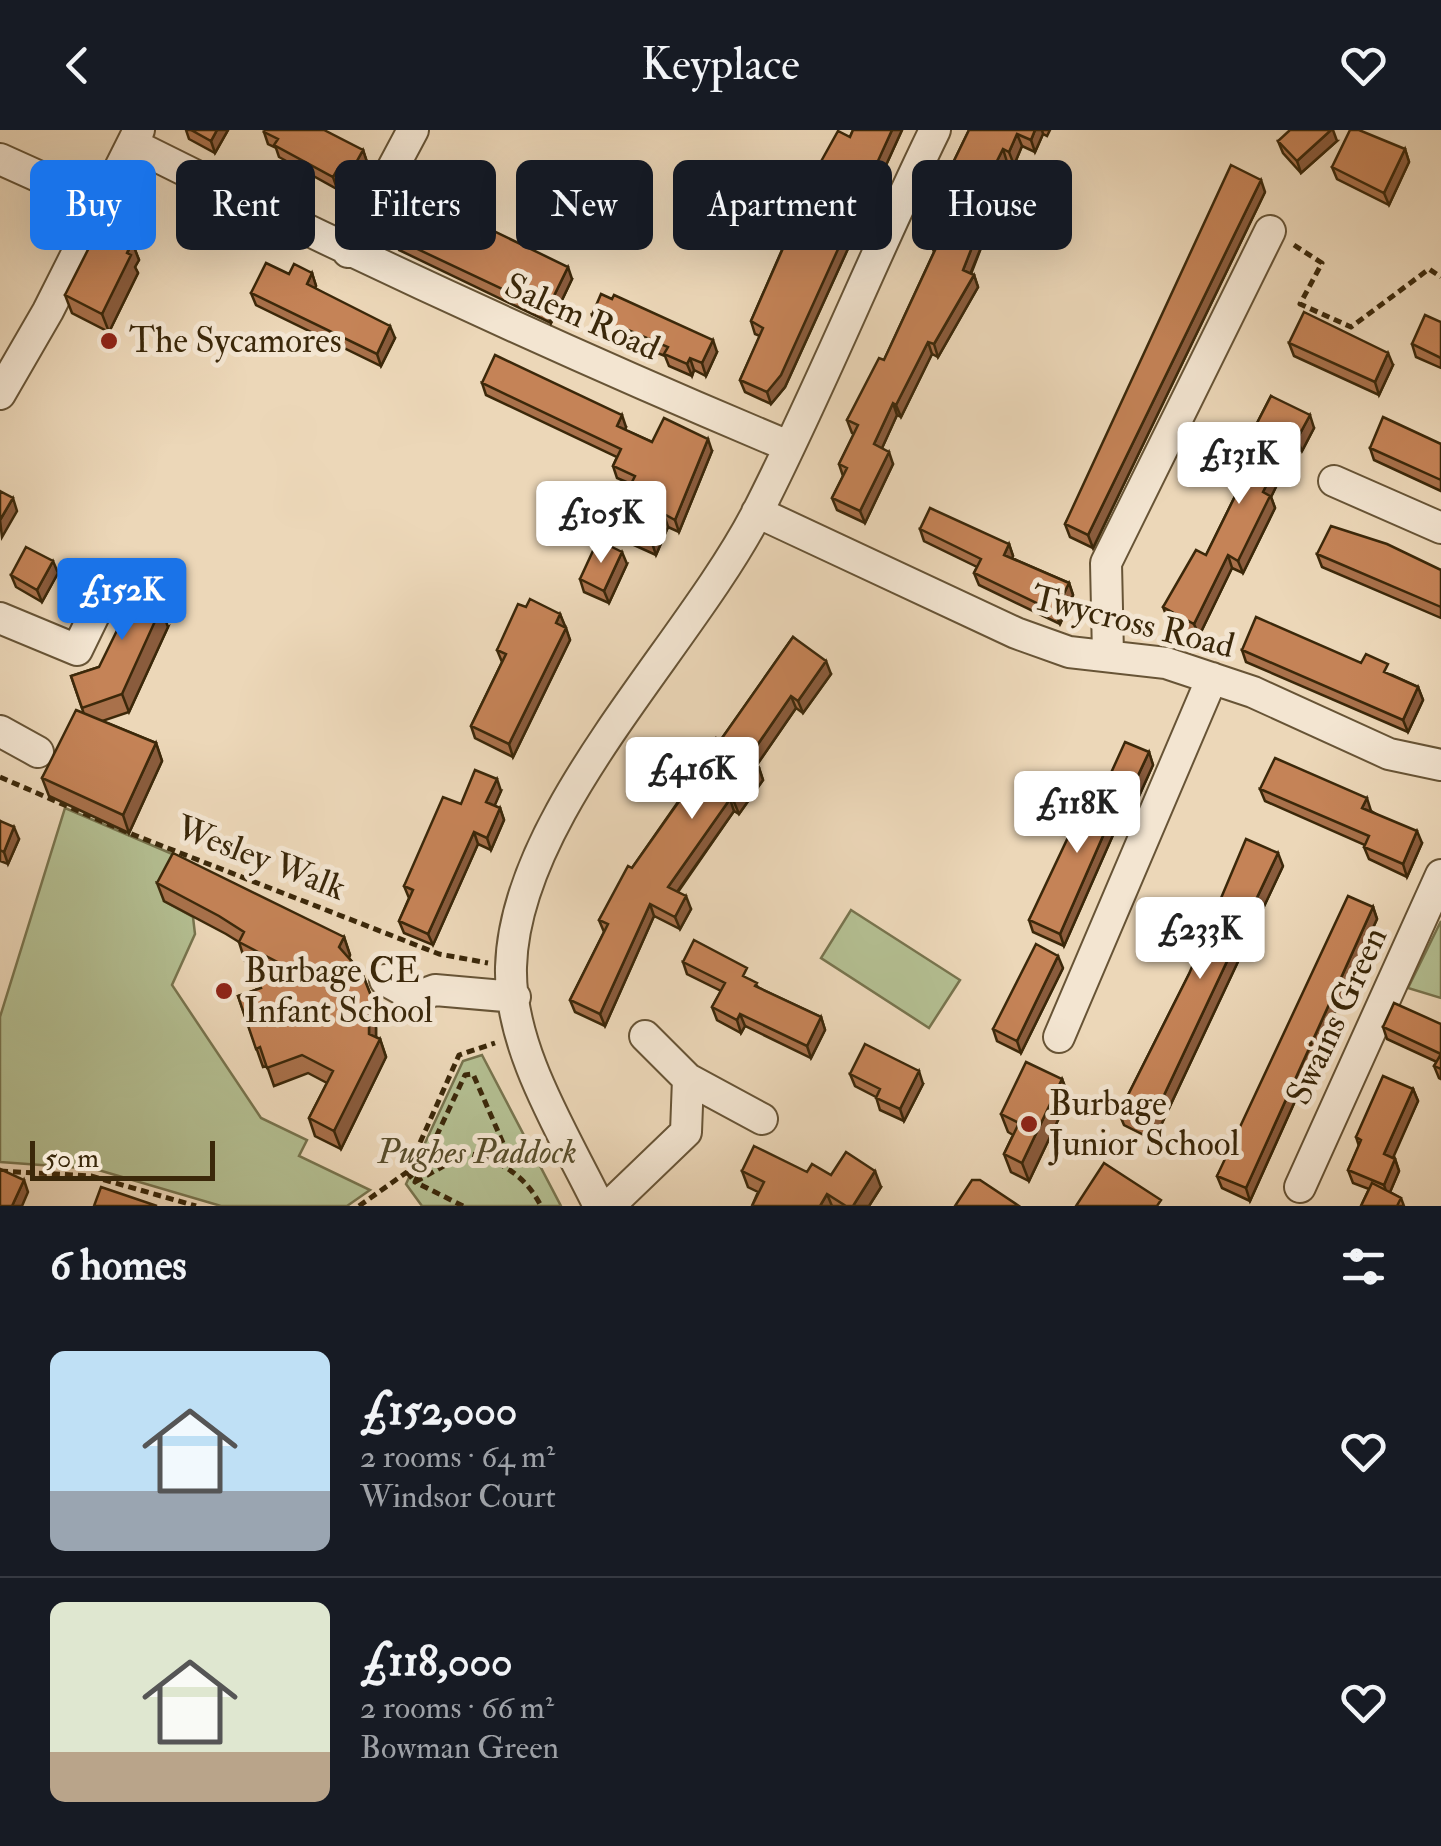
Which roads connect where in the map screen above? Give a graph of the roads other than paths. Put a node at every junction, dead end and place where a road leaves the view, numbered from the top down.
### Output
1 (413, 130) edge
2 (935, 130) edge
3 (136, 137) edge
4 (0, 158) edge
5 (124, 160) edge
6 (30, 172) edge
7 (1270, 231) road end
8 (78, 250) edge
9 (348, 252) junction
10 (0, 394) edge
11 (788, 446) junction
12 (1334, 481) dead end
13 (758, 512) junction
14 (1441, 528) edge
15 (96, 611) dead end
16 (0, 618) edge
17 (1108, 654) junction
18 (1212, 678) junction
19 (0, 731) edge
20 (38, 752) dead end
21 (1441, 765) edge
22 (1441, 875) edge
23 (385, 980) dead end
24 (513, 982) junction
25 (645, 1036) dead end
26 (1059, 1036) dead end
27 (688, 1078) junction
28 (762, 1118) dead end
29 (1300, 1187) dead end
30 (598, 1206) edge
31 (609, 1206) edge

1 - 9 street
2 - 11 street
3 - 5 street
3 - 9 street, Salem Road
4 - 6 street
7 - 17 street
8 - 10 street
9 - 11 street, Salem Road
11 - 13 street
12 - 14 street
13 - 17 street, Twycross Road
13 - 24 street
15 - 16 street
17 - 18 street, Twycross Road
18 - 21 street, Twycross Road
18 - 26 street
19 - 20 street
22 - 29 street, Swains Green
23 - 24 street
24 - 30 street
25 - 27 street
27 - 28 street
27 - 31 street

